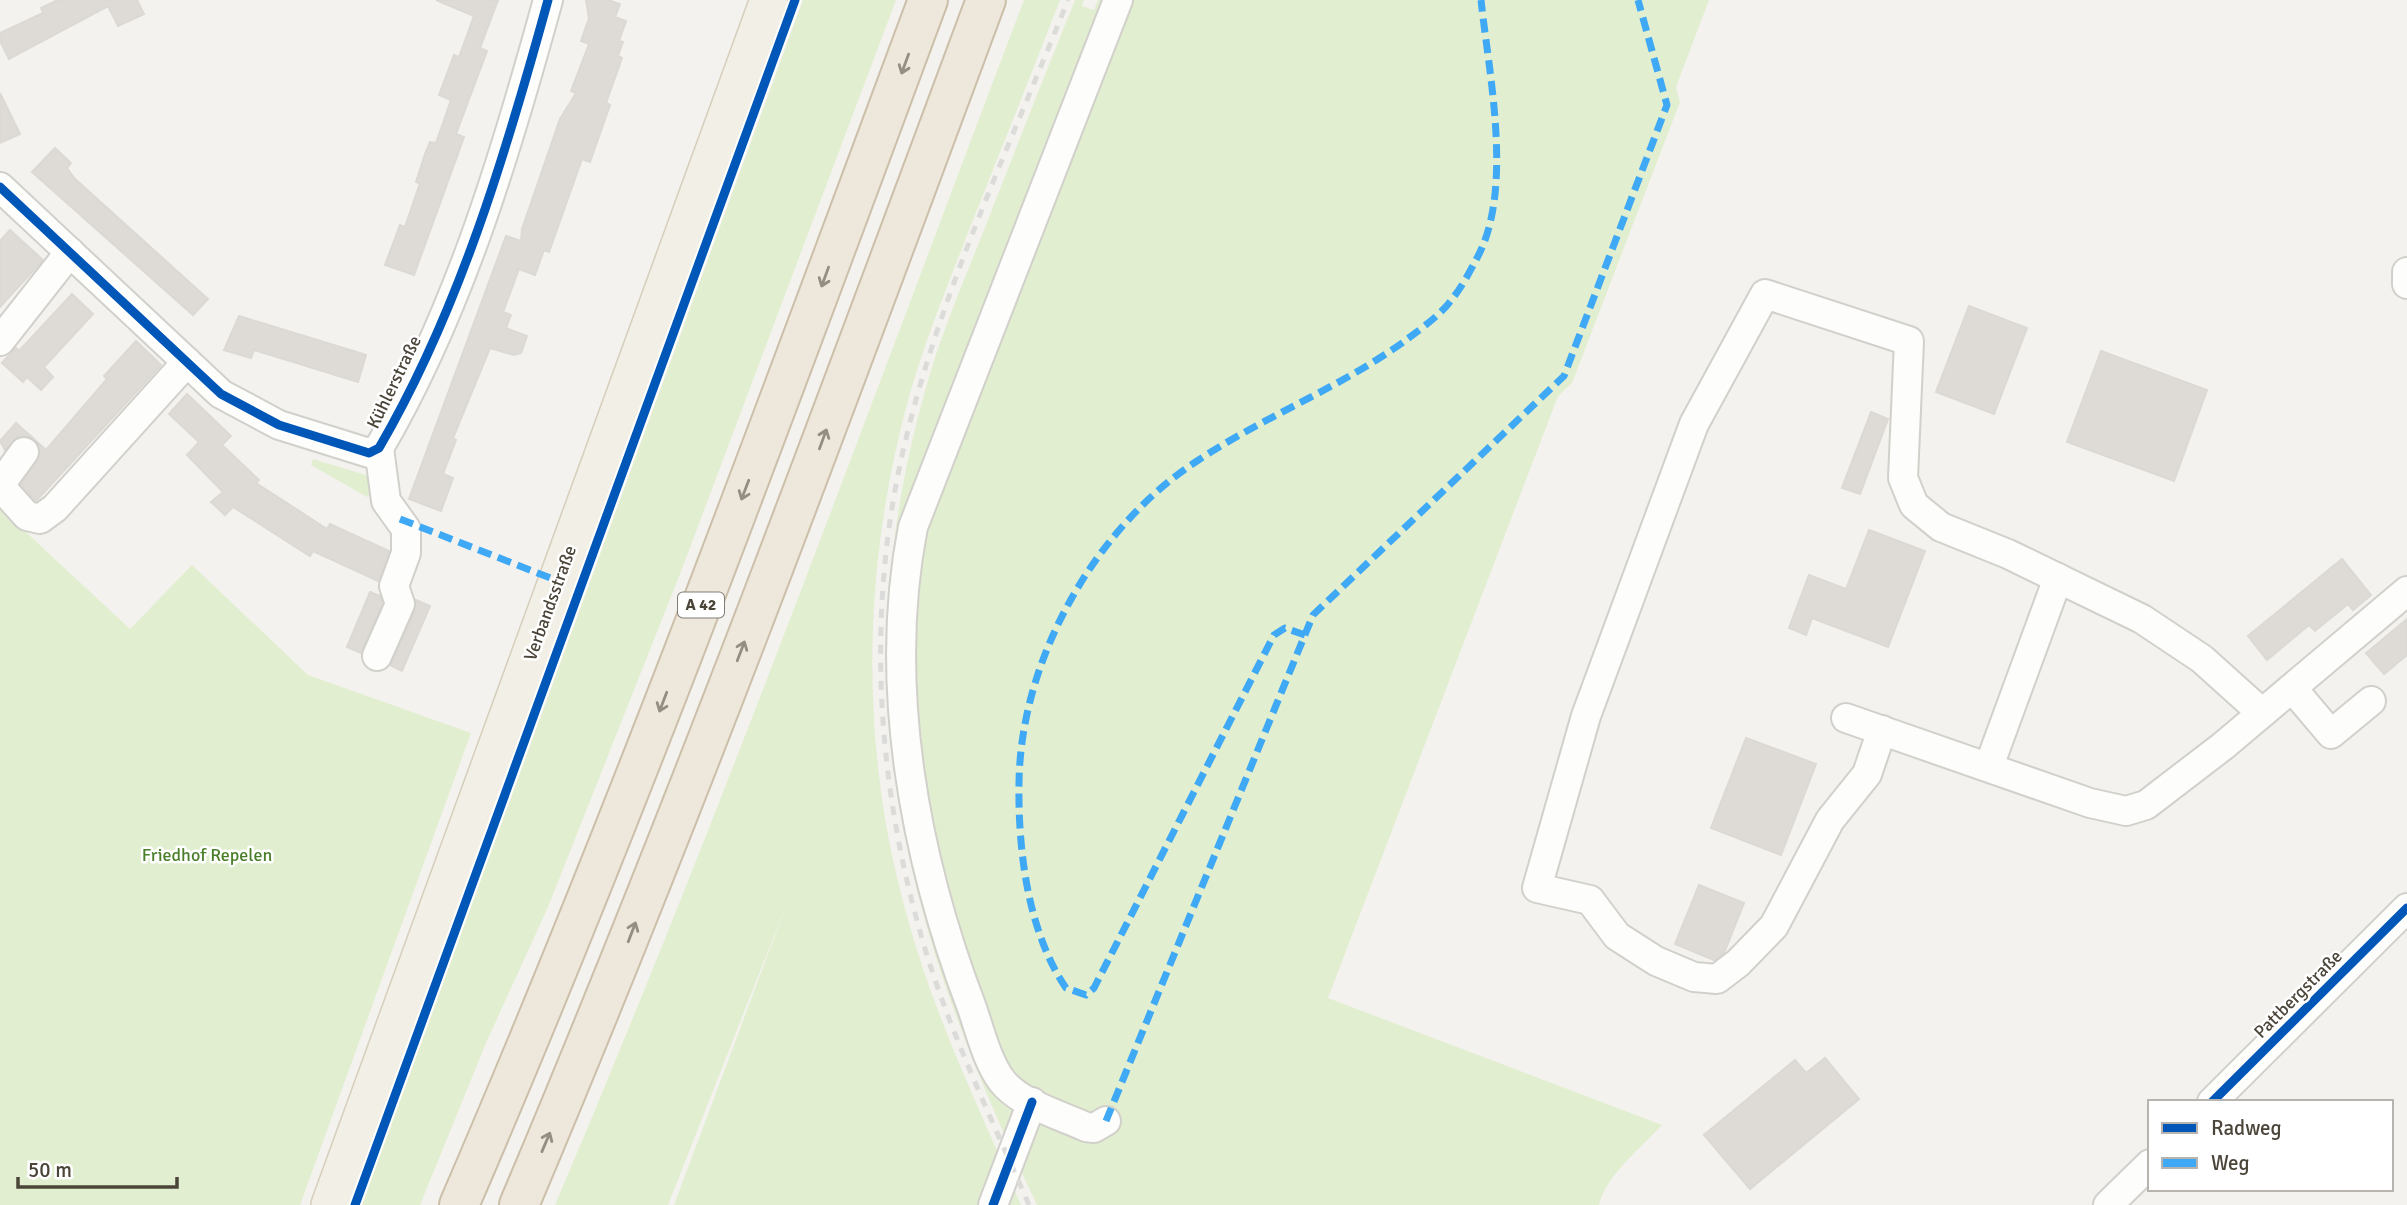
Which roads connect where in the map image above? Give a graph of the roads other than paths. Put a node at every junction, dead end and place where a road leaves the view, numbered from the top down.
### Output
1 (548, 0) edge
2 (769, 0) edge
3 (928, 0) edge
4 (986, 0) edge
5 (1118, 0) edge
6 (0, 187) edge
7 (70, 253) junction
8 (2407, 272) edge
9 (2407, 284) edge
10 (0, 341) edge
11 (187, 362) junction
12 (379, 448) junction
13 (24, 453) dead end
14 (0, 485) edge
15 (2058, 578) junction
16 (2407, 591) edge
17 (377, 656) dead end
18 (2292, 688) junction
19 (2371, 701) dead end
20 (2262, 713) junction
21 (1846, 718) dead end
22 (1882, 730) junction
23 (1989, 766) junction
24 (2407, 908) edge
25 (2214, 1100) edge
26 (1032, 1102) junction
27 (1106, 1121) dead end
28 (2148, 1166) edge
29 (330, 1205) edge
30 (459, 1205) edge
31 (519, 1205) edge
32 (993, 1205) edge
33 (2108, 1205) edge

1 - 12 street, Kühlerstraße
2 - 29 main road, Verbandsstraße
3 -> 30 highway, A 42
31 -> 4 highway
5 - 26 street
6 - 7 street, Kühlerstraße
7 - 10 street
7 - 11 street, Kühlerstraße
8 - 9 street
11 - 12 street, Kühlerstraße
11 - 14 street
12 - 17 street
13 - 14 street
15 - 20 street
15 - 22 street
15 - 23 street
16 - 18 street
18 - 19 street
18 - 20 street
20 - 23 street
21 - 22 street
22 - 23 street
24 - 25 street, Pattbergstraße
26 - 27 street
26 - 32 street
28 - 33 street

